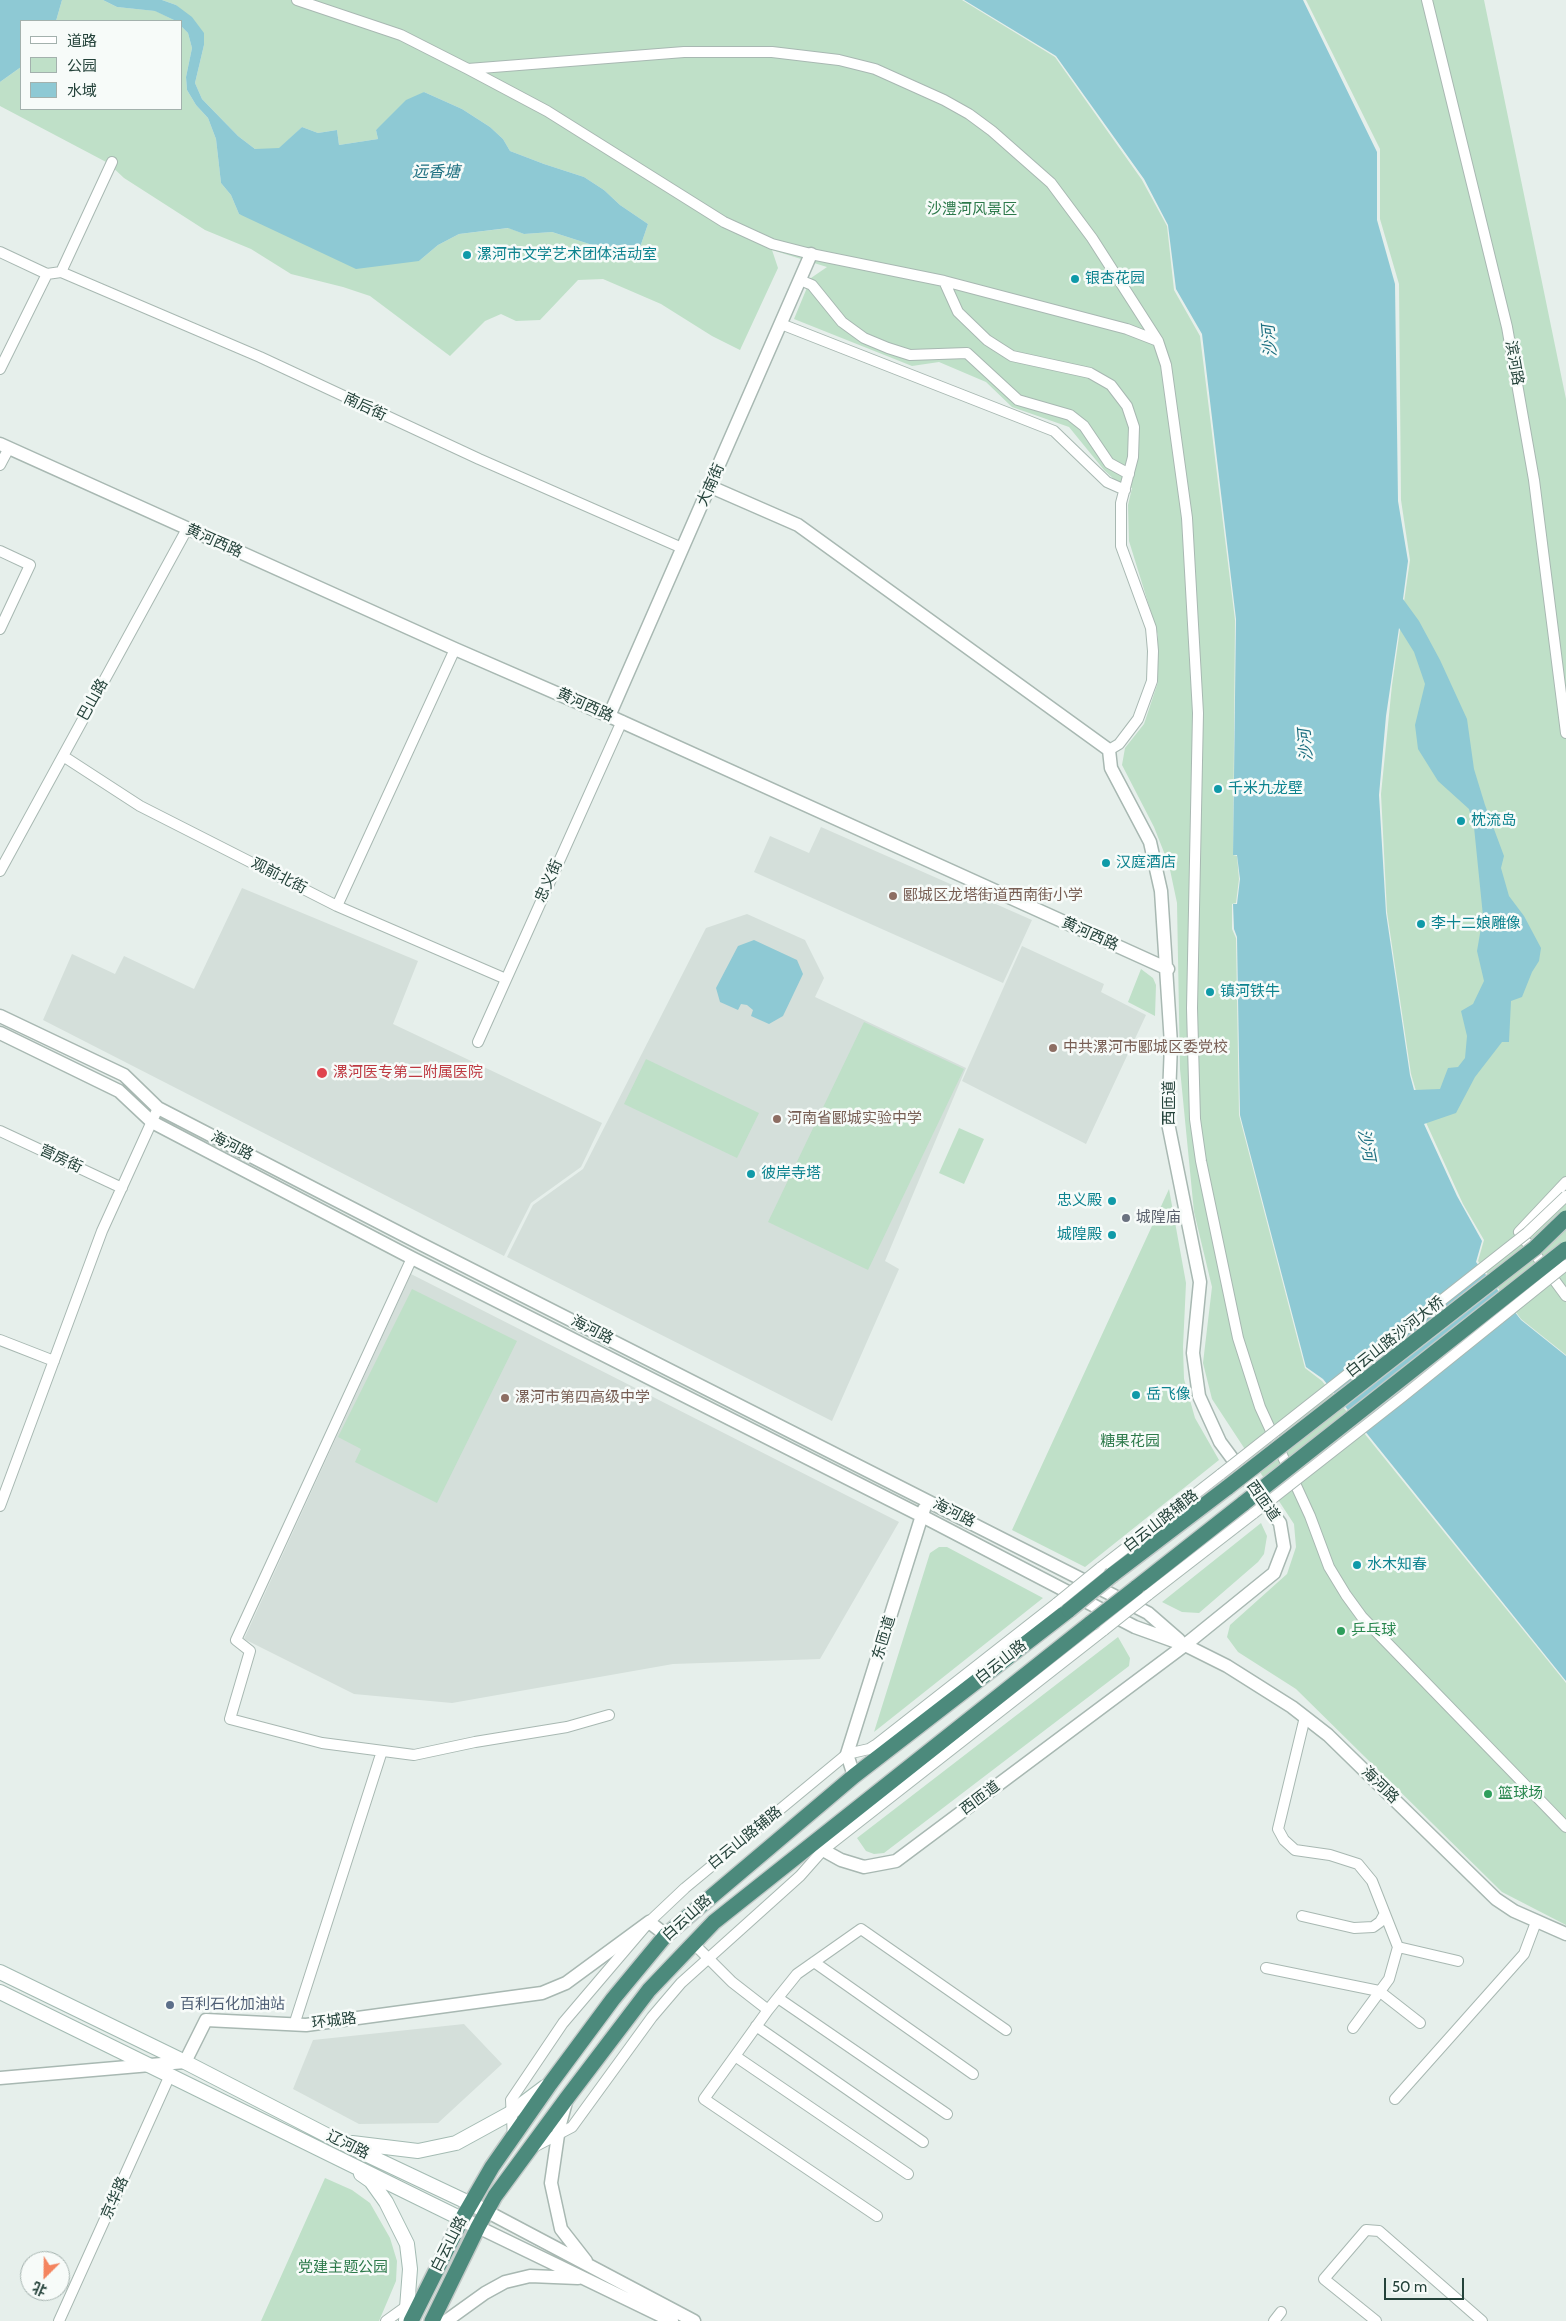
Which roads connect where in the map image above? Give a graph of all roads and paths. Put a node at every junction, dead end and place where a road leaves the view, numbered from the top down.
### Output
1 (298, 0) edge
2 (1427, 0) edge
3 (468, 69) junction
4 (112, 162) dead end
5 (0, 252) edge
6 (811, 254) junction
7 (61, 272) junction
8 (46, 274) junction
9 (800, 280) junction
10 (944, 281) junction
11 (1139, 311) junction
12 (782, 324) junction
13 (1127, 329) junction
14 (1158, 341) junction
15 (0, 369) edge
16 (4, 446) edge
17 (0, 466) edge
18 (1129, 474) junction
19 (710, 487) junction
20 (1124, 490) junction
21 (186, 529) junction
22 (682, 548) junction
23 (0, 551) edge
24 (0, 629) edge
25 (455, 649) junction
26 (610, 716) junction
27 (622, 721) junction
28 (1566, 733) edge
29 (1109, 750) junction
30 (63, 756) junction
31 (0, 871) edge
32 (337, 906) junction
33 (1168, 969) junction
34 (506, 978) junction
35 (0, 1016) edge
36 (0, 1033) edge
37 (478, 1042) dead end
38 (158, 1108) junction
39 (152, 1122) junction
40 (0, 1131) edge
41 (1566, 1182) edge
42 (122, 1188) junction
43 (1566, 1196) edge
44 (1566, 1218) edge
45 (1566, 1249) edge
46 (412, 1258) junction
47 (1566, 1265) edge
48 (1566, 1296) edge
49 (0, 1340) edge
50 (54, 1361) junction
51 (1225, 1481) junction
52 (3, 1488) edge
53 (927, 1499) junction
54 (0, 1506) edge
55 (1249, 1508) junction
56 (922, 1516) junction
57 (1063, 1606) junction
58 (1185, 1645) junction
59 (609, 1715) dead end
60 (1305, 1717) junction
61 (382, 1751) junction
62 (847, 1754) junction
63 (854, 1776) junction
64 (1566, 1827) edge
65 (819, 1845) junction
66 (1384, 1914) junction
67 (1302, 1916) dead end
68 (649, 1922) junction
69 (1536, 1922) junction
70 (1566, 1934) edge
71 (666, 1935) junction
72 (694, 1944) junction
73 (1398, 1947) junction
74 (709, 1958) junction
75 (1458, 1961) dead end
76 (814, 1962) junction
77 (1266, 1968) dead end
78 (0, 1972) edge
79 (1379, 1991) junction
80 (0, 1992) edge
81 (778, 1998) junction
82 (768, 2010) junction
83 (1420, 2023) dead end
84 (294, 2025) junction
85 (756, 2026) junction
86 (1353, 2028) dead end
87 (1006, 2030) dead end
88 (735, 2056) junction
89 (185, 2062) junction
90 (149, 2065) junction
91 (973, 2074) dead end
92 (170, 2075) junction
93 (0, 2078) edge
94 (550, 2084) junction
95 (567, 2098) junction
96 (1395, 2099) dead end
97 (512, 2113) junction
98 (946, 2114) dead end
99 (558, 2134) junction
100 (513, 2138) junction
101 (340, 2142) junction
102 (923, 2142) dead end
103 (529, 2149) junction
104 (334, 2155) junction
105 (908, 2174) dead end
106 (471, 2203) junction
107 (486, 2211) junction
108 (877, 2216) dead end
109 (462, 2219) junction
110 (478, 2226) junction
111 (589, 2265) junction
112 (583, 2278) junction
113 (424, 2293) junction
114 (442, 2300) junction
115 (407, 2305) junction
116 (1281, 2312) dead end
117 (59, 2321) edge
118 (386, 2321) edge
119 (406, 2321) edge
120 (412, 2321) edge
121 (432, 2321) edge
122 (444, 2321) edge
123 (672, 2321) edge
124 (694, 2321) edge
125 (1274, 2321) edge
126 (1376, 2321) edge
127 (1482, 2321) edge

1 - 3 street
2 - 28 street, 滨河路
3 - 6 street
3 - 11 street
4 - 7 street
5 - 8 street
6 - 9 street, 大南街
6 - 10 street
7 - 8 street
7 - 22 street, 南后街
8 - 15 street
9 - 12 street, 大南街
9 - 18 street
10 - 13 street
10 - 18 street
11 - 13 street
11 - 14 street
12 - 19 street, 大南街
12 - 20 street
13 - 14 street
14 - 64 street
16 - 17 street
16 - 21 street, 黄河西路
18 - 20 street
19 - 22 street, 大南街
19 - 29 street
20 - 29 street
21 - 25 street, 黄河西路
21 - 30 street, 巴山路
22 - 26 street, 大南街
23 - 24 street
25 - 26 street, 黄河西路
25 - 32 street
26 - 27 street, 黄河西路
27 - 33 street, 黄河西路
27 - 34 street, 忠义街
29 - 33 street, 西匝道
30 - 31 street, 巴山路
30 - 32 street, 观前北街
32 - 34 street, 观前北街
33 - 58 street, 西匝道
34 - 37 street, 忠义街
35 - 38 street, 海河路
36 - 39 street, 海河路
38 - 39 street
38 - 53 street, 海河路
39 - 42 street
39 - 46 street, 海河路
40 - 42 street, 营房街
41 - 48 street
42 - 50 street
43 - 51 street, 白云山路沙河大桥, bridge
44 - 51 highway, 白云山路沙河大桥, bridge
45 - 55 highway, bridge
46 - 56 street, 海河路
46 - 61 street
47 - 55 street, bridge
49 - 50 street
50 - 52 street
51 - 57 highway, 白云山路, bridge
52 - 54 street
53 - 56 street, 东匝道
53 - 58 street, 海河路
55 - 65 highway, 白云山路, bridge
56 - 58 street, 海河路
56 - 62 street, 东匝道
57 - 62 street, 白云山路辅路
57 - 63 highway, 白云山路
58 - 60 street, 海河路
58 - 65 street, 西匝道
59 - 61 street
60 - 66 street
60 - 69 street, 海河路
61 - 84 street
62 - 63 street
62 - 68 street, 白云山路辅路
63 - 71 highway, 白云山路
65 - 72 highway, 白云山路
65 - 74 street
66 - 67 street
66 - 73 street
68 - 71 street
68 - 84 street, 环城路
68 - 97 street, 白云山路辅路
69 - 70 street, 海河路
69 - 96 street
71 - 94 highway, 白云山路
72 - 74 street
72 - 95 highway, 白云山路
73 - 75 street
73 - 79 street
74 - 82 street
74 - 99 street
76 - 81 street
76 - 87 street
76 - 91 street
77 - 79 street
78 - 89 main road, 辽河路
79 - 83 street
79 - 86 street
80 - 90 main road, 辽河路
81 - 82 street
81 - 98 street
82 - 85 street
84 - 89 street, 环城路
85 - 88 street
85 - 102 street
88 - 105 street
88 - 108 street
89 - 90 street
89 - 101 main road, 辽河路
90 - 92 main road, 辽河路
90 - 93 street
92 - 104 main road, 辽河路
92 - 117 street, 京华路
94 - 97 main road
94 - 100 highway, 白云山路
95 - 99 street
95 - 103 highway, 白云山路
97 - 100 street, 白云山路辅路
97 - 101 main road
99 - 103 street
99 - 111 street
100 - 106 highway, 白云山路
101 - 106 main road, 辽河路
103 - 107 highway, 白云山路
104 - 109 main road, 辽河路
104 - 115 main road
106 - 107 main road, 辽河路
106 - 109 highway, 白云山路
107 - 110 highway, 白云山路
107 - 111 street, 辽河路
109 - 110 main road, 辽河路
109 - 113 highway, 白云山路
110 - 112 street, 辽河路
110 - 114 highway, 白云山路
111 - 124 street, 辽河路
112 - 122 street
112 - 123 street, 辽河路
113 - 115 street
113 - 120 highway, 白云山路
114 - 121 highway, 白云山路
114 - 122 street
115 - 118 street
115 - 119 main road
116 - 125 street
126 - 127 street

